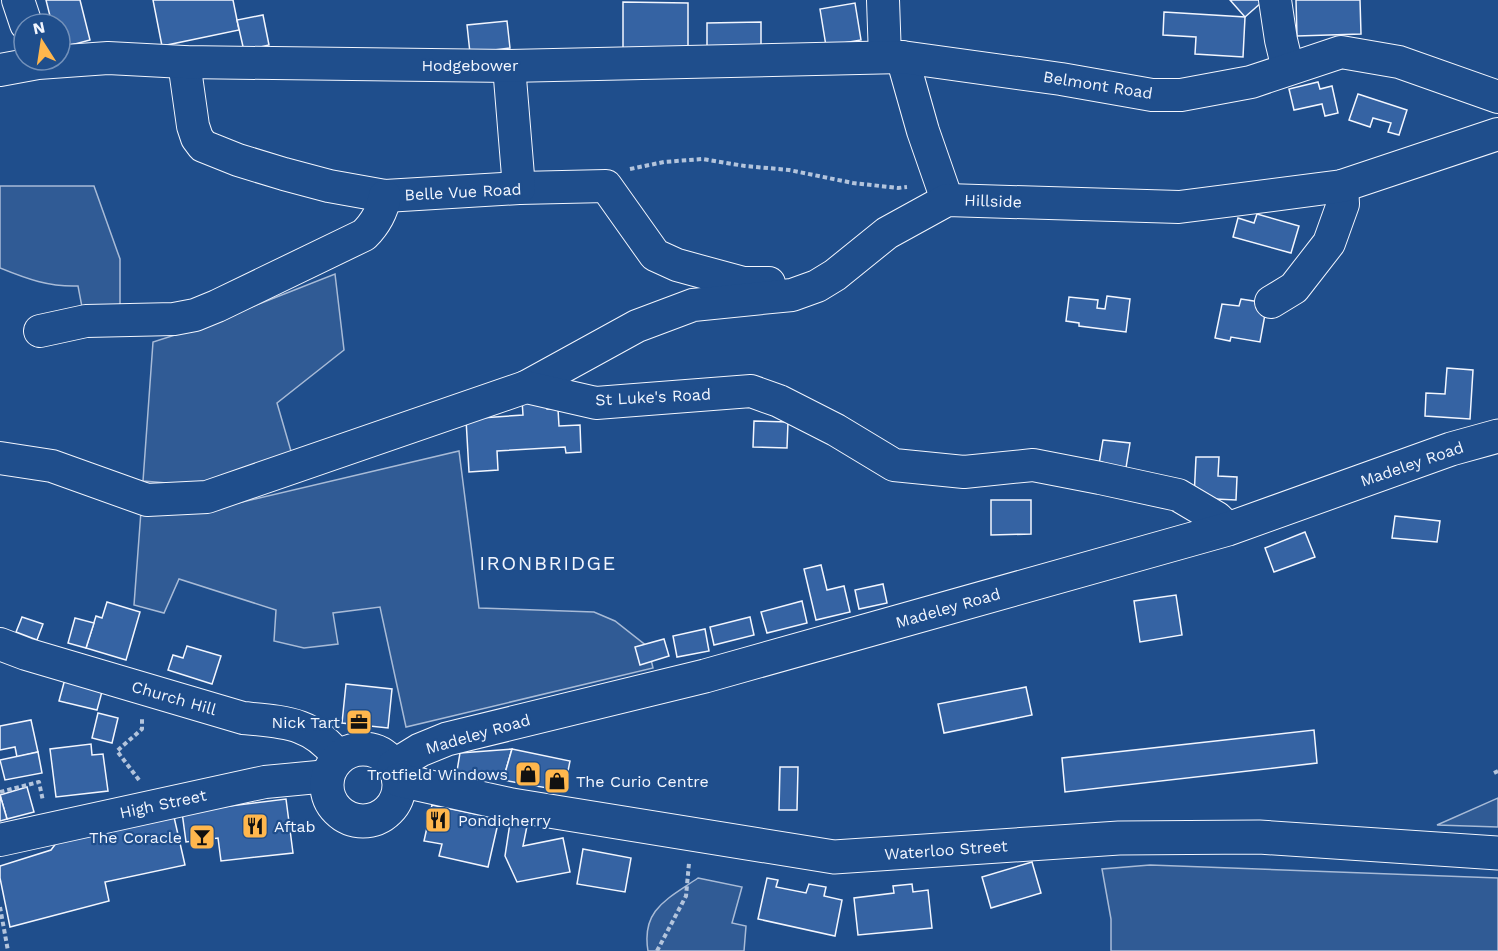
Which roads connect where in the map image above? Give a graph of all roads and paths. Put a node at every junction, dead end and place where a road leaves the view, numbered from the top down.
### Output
1 (883, 0) edge
2 (1275, 0) edge
3 (893, 57) junction
4 (72, 60) edge
5 (184, 62) junction
6 (509, 66) junction
7 (1288, 69) junction
8 (1498, 97) edge
9 (1498, 135) edge
10 (606, 186) junction
11 (1342, 186) junction
12 (519, 188) junction
13 (944, 191) junction
14 (385, 196) junction
15 (817, 286) junction
16 (1271, 303) dead end
17 (40, 332) dead end
18 (526, 387) junction
19 (1498, 436) edge
20 (0, 458) edge
21 (1228, 528) junction
22 (0, 644) edge
23 (144, 689) junction
24 (117, 751) dead end
25 (333, 767) junction
26 (397, 773) junction
27 (0, 792) edge
28 (48, 829) junction
29 (692, 836) junction
30 (0, 840) edge
31 (1498, 853) edge
32 (0, 907) edge
33 (657, 950) edge
34 (8, 951) edge

1 - 3 street
2 - 7 street
3 - 6 street, Hodgebower
3 - 7 street, Belmont Road
3 - 13 street
4 - 5 street, Hodgebower
5 - 6 street, Hodgebower
5 - 14 street
6 - 12 street
7 - 8 street, Belmont Road
9 - 11 street, Hillside
10 - 12 street, Belle Vue Road
10 - 13 path
10 - 15 street
11 - 13 street, Hillside
11 - 16 street
12 - 14 street, Belle Vue Road
13 - 15 street, Hillside
14 - 17 street, Belle Vue Road
15 - 18 street, Hillside
18 - 20 street
18 - 21 street, St Luke's Road
19 - 21 main road, Madeley Road
21 - 26 main road, Madeley Road
22 - 23 street, Church Hill
23 - 24 path
23 - 25 street, Church Hill
25 - 26 main road
25 - 26 main road
25 - 28 street, High Street
26 - 29 main road, Waterloo Street
27 - 28 path
28 - 30 street, High Street
29 - 31 main road, Waterloo Street
29 - 33 path
32 - 34 path

